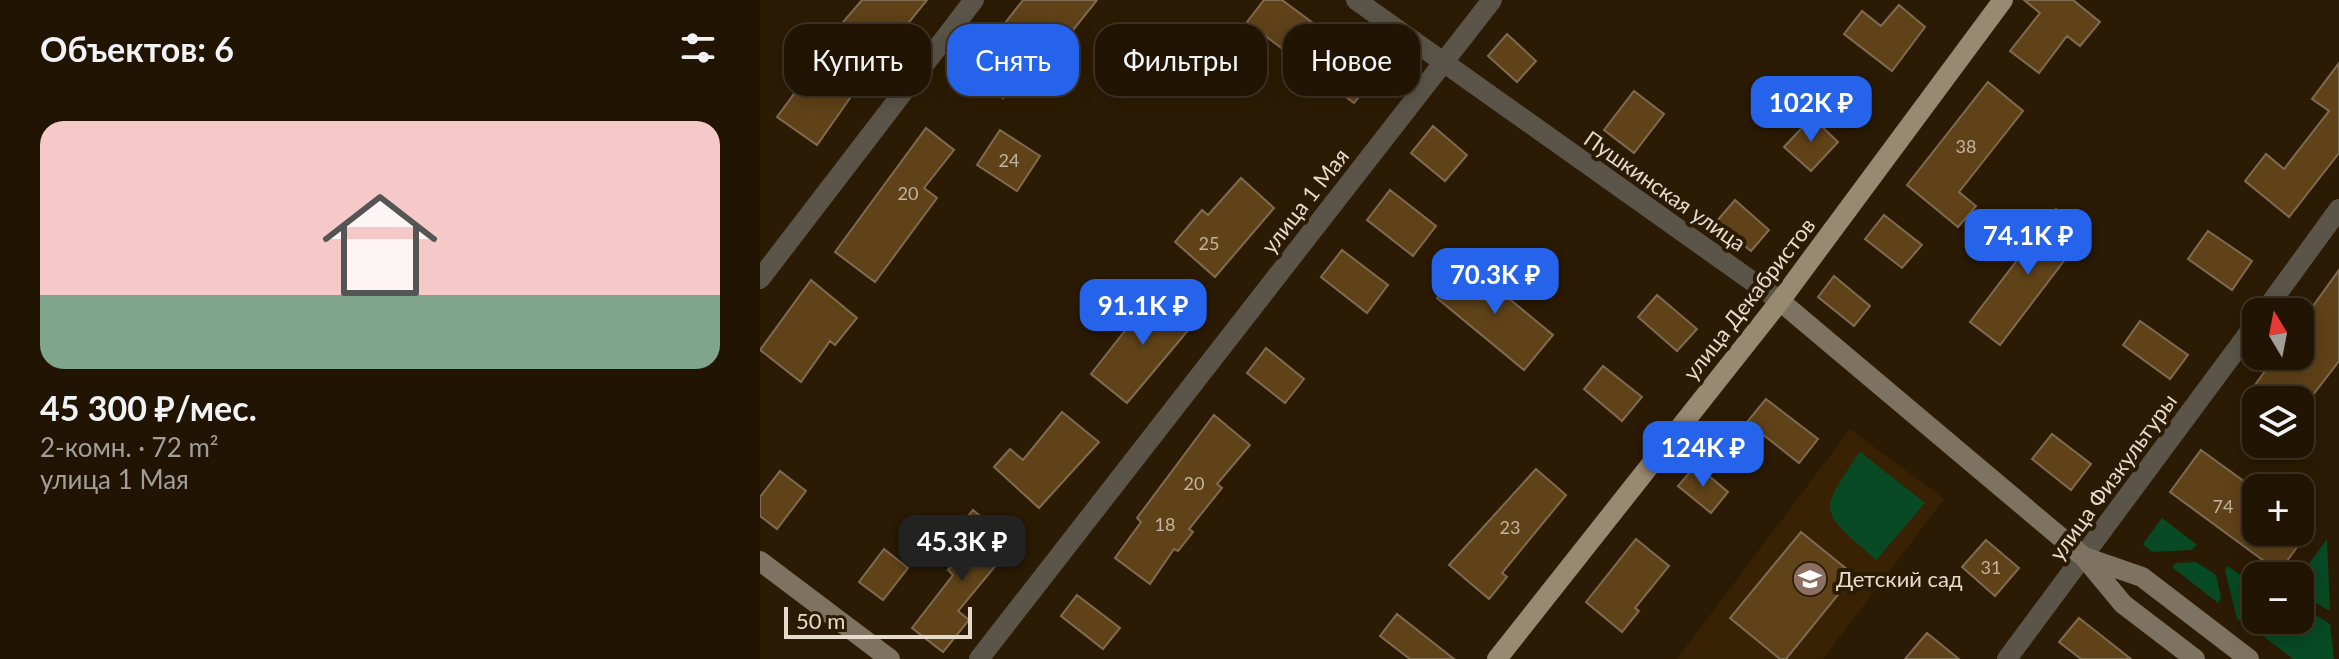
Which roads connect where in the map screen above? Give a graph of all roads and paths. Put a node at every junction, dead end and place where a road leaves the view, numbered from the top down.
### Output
1 (974, 0) edge
2 (1356, 0) edge
3 (1492, 0) edge
4 (2003, 0) edge
5 (1443, 64) junction
6 (2339, 209) edge
7 (760, 279) edge
8 (2274, 298) edge
9 (1780, 301) junction
10 (2242, 342) edge
11 (2084, 557) junction
12 (760, 561) edge
13 (890, 659) edge
14 (979, 659) edge
15 (1497, 659) edge
16 (2007, 659) edge
17 (2195, 659) edge
18 (2249, 659) edge

1 - 7 street
2 - 5 street, Пушкинская улица
3 - 5 street, улица 1 Мая
4 - 9 main road, улица Декабристов
5 - 9 street, Пушкинская улица
5 - 14 street, улица 1 Мая
6 - 8 street
9 - 11 main road, Пушкинская улица
9 - 15 main road, улица Декабристов
10 - 11 street, улица Физкультуры
11 - 16 street, улица Физкультуры
11 - 17 main road, Пушкинская улица
11 - 18 main road, Пушкинская улица
12 - 13 main road

